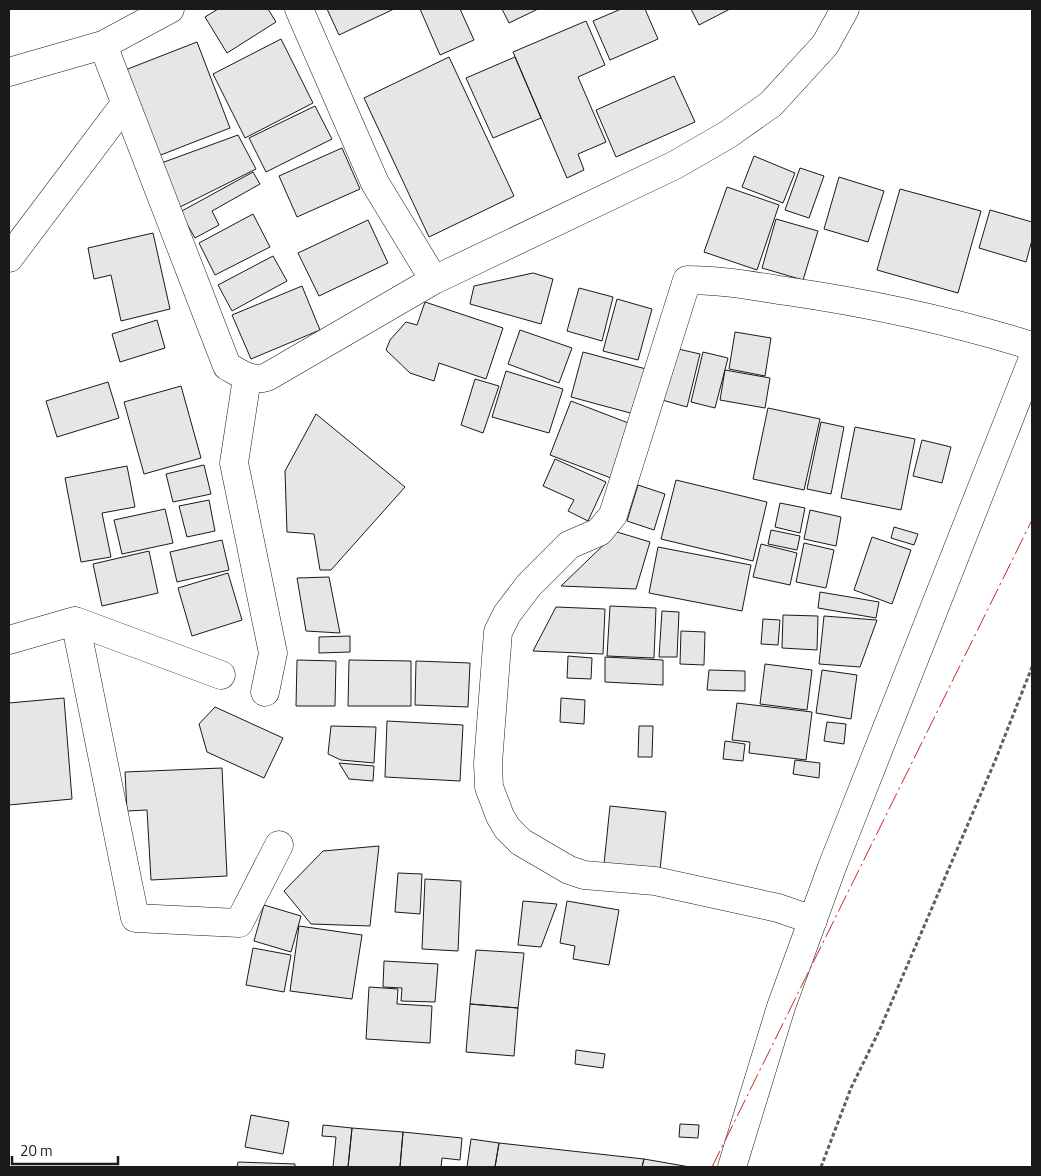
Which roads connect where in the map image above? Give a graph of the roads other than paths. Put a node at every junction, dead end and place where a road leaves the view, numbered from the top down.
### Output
1 (170, 9) edge
2 (299, 9) edge
3 (845, 9) edge
4 (103, 45) junction
5 (9, 72) edge
6 (125, 104) junction
7 (9, 258) edge
8 (434, 280) junction
9 (1032, 346) edge
10 (1032, 361) edge
11 (247, 378) junction
12 (75, 621) junction
13 (9, 640) edge
14 (221, 675) dead end
15 (265, 692) dead end
16 (279, 845) dead end
17 (812, 920) junction
18 (732, 1167) edge

1 - 4 street
2 - 8 street
3 - 8 street
4 - 5 street
4 - 6 street
6 - 7 street
6 - 11 street
8 - 11 street
9 - 17 street
10 - 17 street
11 - 15 street
12 - 13 street
12 - 14 street
12 - 16 street
17 - 18 street

